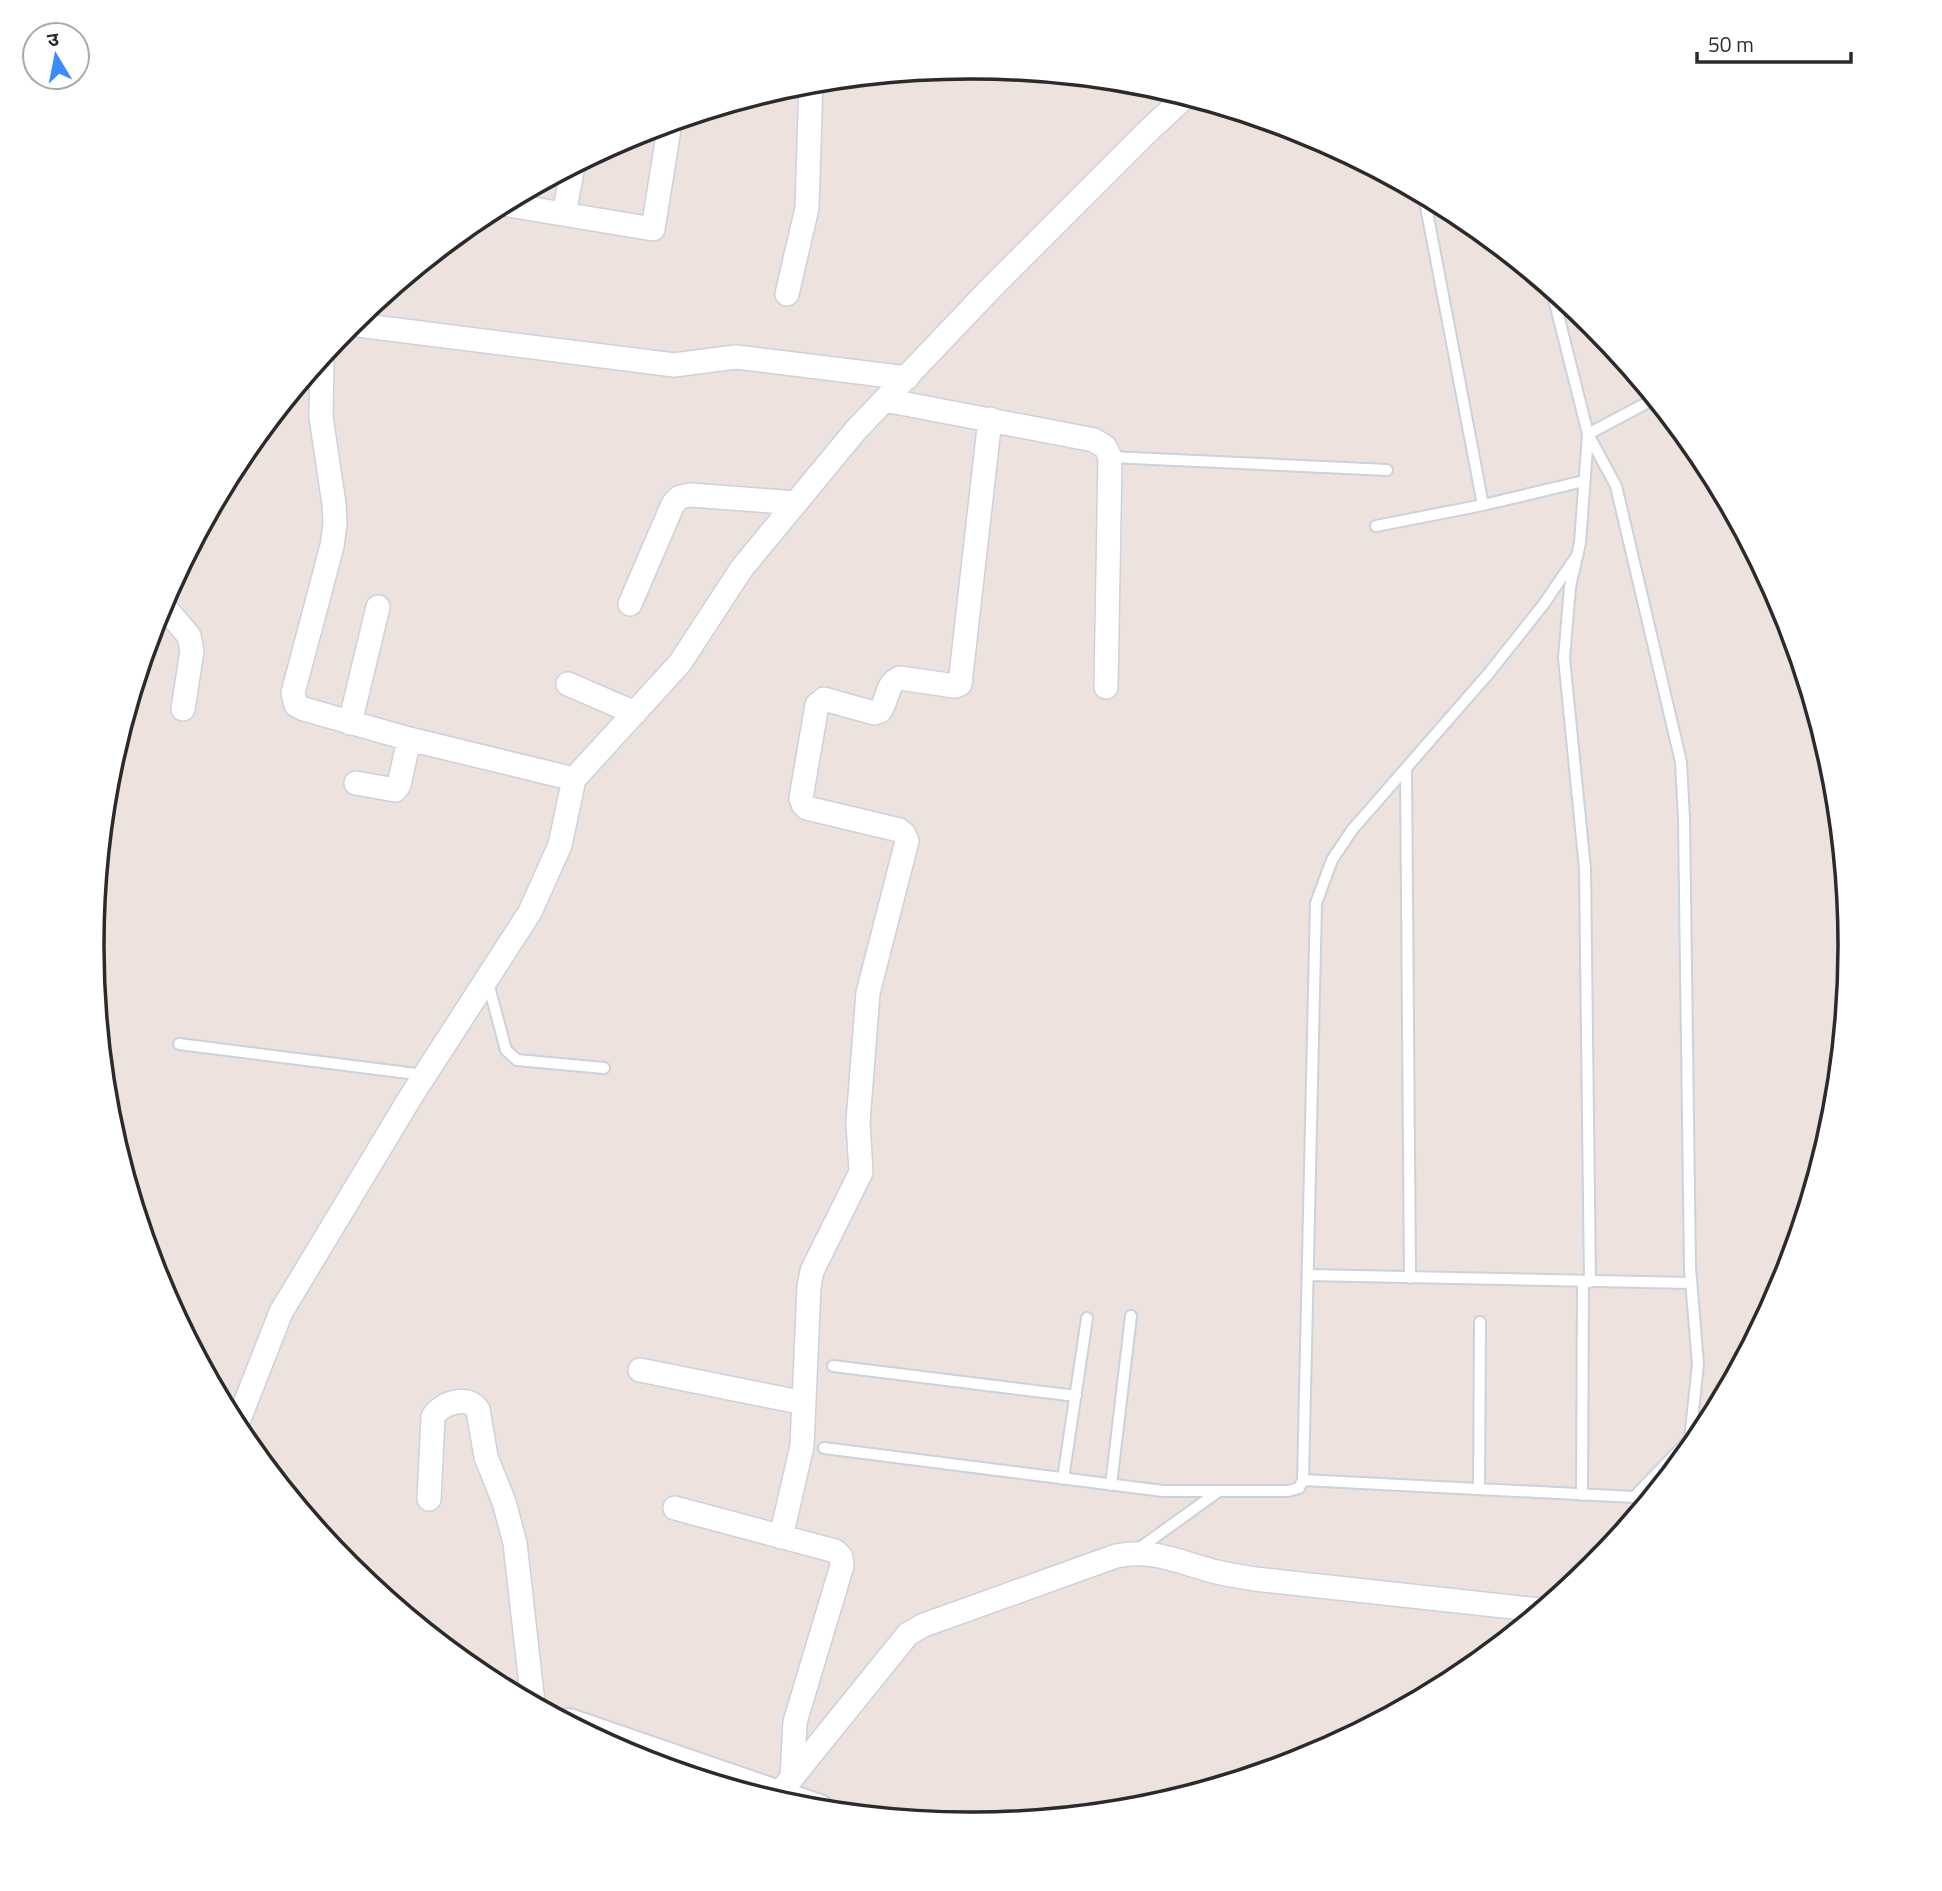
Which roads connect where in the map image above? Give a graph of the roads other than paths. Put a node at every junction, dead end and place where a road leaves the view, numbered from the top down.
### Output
1 (811, 94) edge
2 (1177, 104) edge
3 (668, 134) edge
4 (571, 177) edge
5 (519, 207) edge
6 (1427, 209) edge
7 (564, 214) junction
8 (787, 294) dead end
9 (1556, 307) edge
10 (366, 326) edge
11 (322, 371) edge
12 (907, 377) junction
13 (885, 400) junction
14 (1647, 403) edge
15 (990, 419) junction
16 (1588, 434) junction
17 (1110, 457) junction
18 (1387, 470) dead end
19 (1584, 481) junction
20 (796, 503) junction
21 (1483, 505) junction
22 (1376, 526) dead end
23 (1578, 554) junction
24 (630, 604) dead end
25 (378, 607) dead end
26 (170, 614) edge
27 (568, 684) dead end
28 (1105, 687) dead end
29 (183, 709) dead end
30 (635, 713) junction
31 (350, 723) junction
32 (409, 739) junction
33 (1406, 768) junction
34 (574, 779) junction
35 (356, 783) dead end
36 (487, 978) junction
37 (179, 1044) dead end
38 (604, 1068) dead end
39 (424, 1075) junction
40 (1308, 1275) junction
41 (1410, 1278) junction
42 (1586, 1281) junction
43 (1691, 1283) junction
44 (1131, 1316) dead end
45 (1087, 1318) dead end
46 (1479, 1322) dead end
47 (833, 1366) dead end
48 (640, 1370) dead end
49 (1076, 1396) junction
50 (804, 1403) junction
51 (241, 1413) edge
52 (1691, 1429) edge
53 (824, 1448) dead end
54 (1658, 1475) edge
55 (1063, 1479) junction
56 (1303, 1480) junction
57 (1111, 1485) junction
58 (1479, 1489) junction
59 (1219, 1491) junction
60 (1582, 1494) junction
61 (429, 1499) dead end
62 (675, 1508) dead end
63 (781, 1537) junction
64 (1135, 1552) junction
65 (1528, 1609) edge
66 (532, 1692) edge
67 (623, 1739) edge
68 (785, 1786) junction
69 (798, 1795) edge

1 - 8 street
2 - 12 street
3 - 7 street
4 - 7 street
5 - 7 street
6 - 21 lane
9 - 16 lane
10 - 12 street
11 - 31 street
12 - 13 street
13 - 15 street
13 - 20 street
14 - 16 lane
15 - 17 street
15 - 50 street
16 - 19 lane
16 - 43 lane
17 - 18 lane
17 - 28 street
19 - 21 lane
19 - 23 lane
20 - 24 street
20 - 30 street
21 - 22 lane
23 - 33 lane
23 - 42 lane
25 - 31 street
26 - 29 street
27 - 30 street
30 - 34 street
31 - 32 street
32 - 34 street
32 - 35 street
33 - 40 lane
33 - 41 lane
34 - 36 street
36 - 38 lane
36 - 39 street
37 - 39 lane
39 - 51 street
40 - 41 lane
40 - 56 lane
41 - 42 lane
42 - 43 lane
42 - 60 lane
43 - 52 lane
44 - 57 lane
45 - 49 lane
46 - 58 lane
47 - 49 lane
48 - 50 street
49 - 55 lane
50 - 63 street
53 - 55 lane
54 - 60 lane
55 - 57 lane
56 - 58 lane
56 - 59 lane
57 - 59 lane
58 - 60 lane
59 - 64 lane
61 - 66 street
62 - 63 street
63 - 68 street
64 - 65 street
64 - 68 street
67 - 68 street
68 - 69 street

